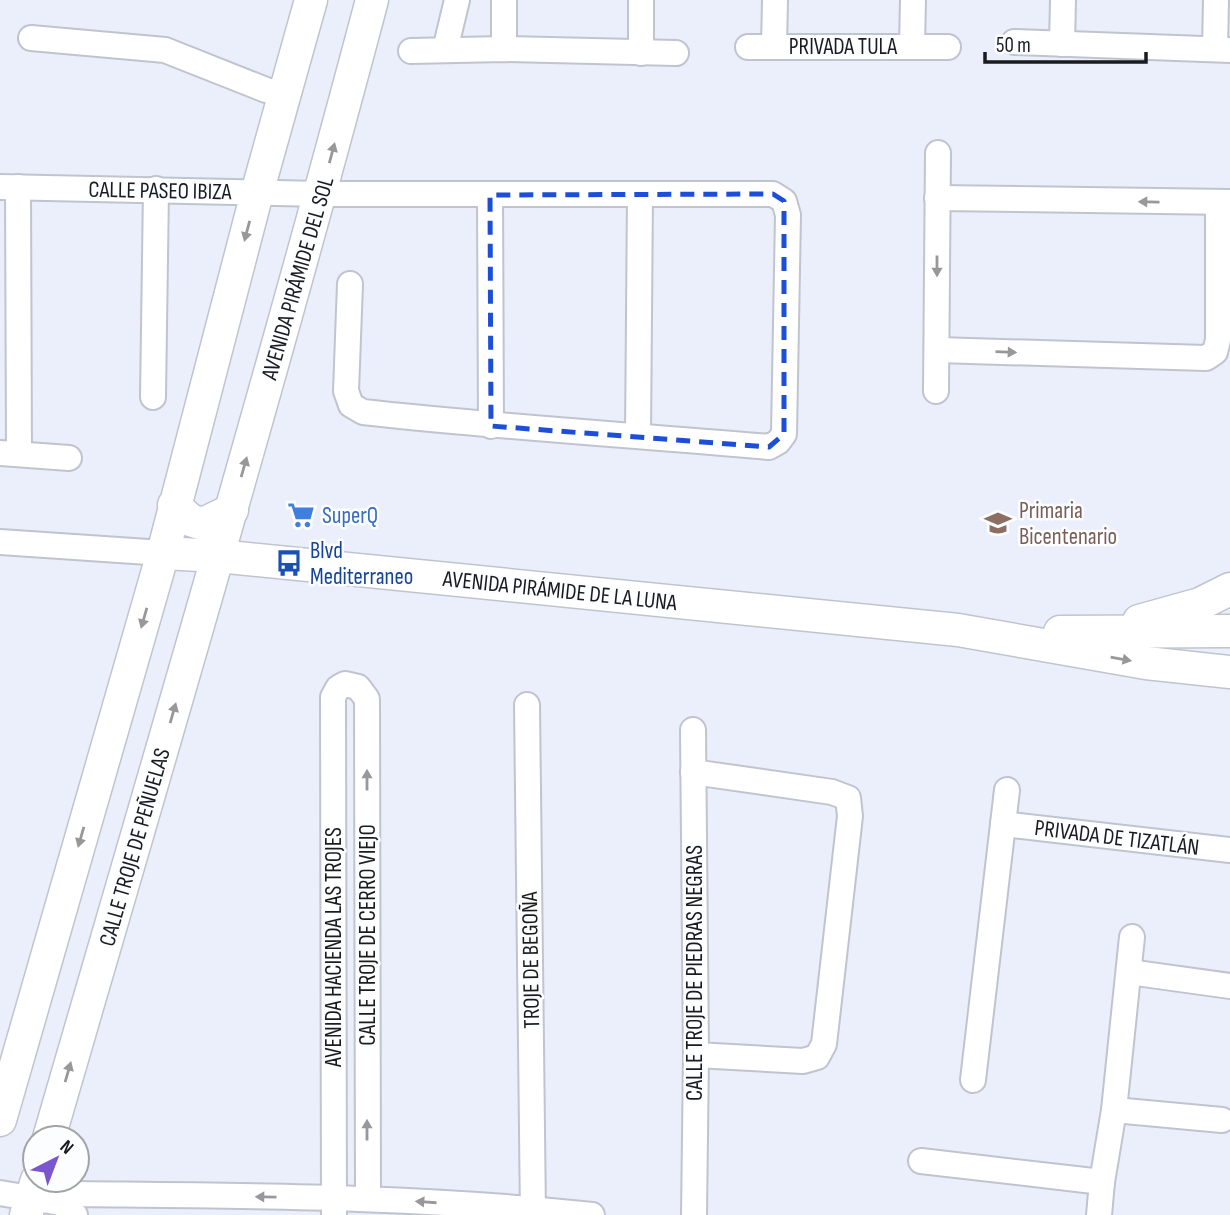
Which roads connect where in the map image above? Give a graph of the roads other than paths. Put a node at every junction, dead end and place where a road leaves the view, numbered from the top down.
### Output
1 (311, 0) edge
2 (372, 0) edge
3 (457, 0) edge
4 (504, 0) edge
5 (640, 0) edge
6 (775, 0) edge
7 (913, 0) edge
8 (1063, 0) edge
9 (1221, 12) edge
10 (31, 38) dead end
11 (1014, 42) dead end
12 (1062, 44) junction
13 (774, 46) junction
14 (912, 46) junction
15 (748, 47) dead end
16 (948, 47) dead end
17 (445, 50) junction
18 (504, 50) junction
19 (1223, 50) edge
20 (411, 51) dead end
21 (641, 53) junction
22 (676, 53) dead end
23 (284, 95) junction
24 (938, 153) dead end
25 (9, 187) edge
26 (156, 189) junction
27 (257, 193) junction
28 (321, 194) junction
29 (489, 195) junction
30 (640, 195) junction
31 (937, 198) junction
32 (1224, 202) edge
33 (1224, 233) edge
34 (350, 284) dead end
35 (938, 350) junction
36 (936, 391) dead end
37 (153, 397) dead end
38 (491, 426) junction
39 (638, 435) junction
40 (9, 454) edge
41 (69, 458) dead end
42 (174, 505) junction
43 (232, 510) junction
44 (0, 542) edge
45 (163, 553) junction
46 (218, 556) junction
47 (1230, 589) edge
48 (958, 630) junction
49 (1230, 631) edge
50 (1097, 633) junction
51 (1230, 672) edge
52 (345, 684) joint
53 (527, 705) dead end
54 (693, 730) dead end
55 (693, 772) junction
56 (1007, 790) dead end
57 (1003, 824) junction
58 (1230, 850) edge
59 (1132, 937) dead end
60 (1129, 972) junction
61 (1230, 986) edge
62 (696, 1055) junction
63 (973, 1080) dead end
64 (1114, 1110) junction
65 (0, 1120) edge
66 (1222, 1120) dead end
67 (53, 1124) edge
68 (921, 1161) dead end
69 (1102, 1182) junction
70 (0, 1193) edge
71 (368, 1198) junction
72 (46, 1202) edge
73 (334, 1206) edge
74 (533, 1212) edge
75 (592, 1215) edge
76 (694, 1215) edge
77 (1099, 1215) edge

1 - 23 street
28 -> 2 street, AVENIDA PIRÁMIDE DEL SOL
3 - 17 street
4 - 18 street
5 - 21 street
6 - 13 street, PRIVADA TULA
7 - 14 street, PRIVADA TULA
8 - 12 street
9 - 19 street
10 - 23 street
11 - 12 street
12 - 19 street
13 - 14 street, PRIVADA TULA
13 - 15 street, PRIVADA TULA
14 - 16 street, PRIVADA TULA
17 - 18 street
17 - 20 street
18 - 21 street
21 - 22 street
23 - 27 street
24 - 31 street
25 - 26 street, CALLE PASEO IBIZA
25 - 40 street
26 - 27 street, CALLE PASEO IBIZA
26 - 37 street
27 - 28 street, CALLE PASEO IBIZA
27 -> 42 street
28 - 29 street, CALLE PASEO IBIZA
43 -> 28 street, AVENIDA PIRÁMIDE DEL SOL
29 - 30 street, CALLE PASEO IBIZA
29 - 38 street
30 - 39 street
30 - 39 street, CALLE PASEO IBIZA
32 -> 31 street
31 -> 35 street
32 - 33 street
35 -> 33 street
34 - 38 street
35 - 36 street
38 - 39 street
40 - 41 street
42 - 43 street
42 - 45 street
43 - 46 street, AVENIDA PIRÁMIDE DEL SOL
44 - 45 street
45 - 46 street, AVENIDA PIRÁMIDE DE LA LUNA
45 -> 65 street
46 - 48 street, AVENIDA PIRÁMIDE DE LA LUNA
67 -> 46 street, CALLE TROJE DE PEÑUELAS
47 - 50 street
48 - 50 street, AVENIDA PIRÁMIDE DE LA LUNA
48 -> 51 street, AVENIDA PIRÁMIDE DE LA LUNA
49 - 50 street, AVENIDA PIRÁMIDE DE LA LUNA
71 -> 52 street, CALLE TROJE DE CERRO VIEJO
52 - 73 street, AVENIDA HACIENDA LAS TROJES
53 - 74 street, TROJE DE BEGOÑA
54 - 55 street, CALLE TROJE DE PIEDRAS NEGRAS
55 - 62 street, CALLE TROJE DE PIEDRAS NEGRAS
55 - 62 street
56 - 57 street
57 - 58 street, PRIVADA DE TIZATLÁN
57 - 63 street
59 - 60 street
60 - 61 street
60 - 64 street
62 - 76 street, CALLE TROJE DE PIEDRAS NEGRAS
64 - 66 street
64 - 69 street
68 - 69 street
69 - 77 street
70 - 72 street
71 - 73 street
74 -> 71 street
73 -> 72 street
74 - 75 street

